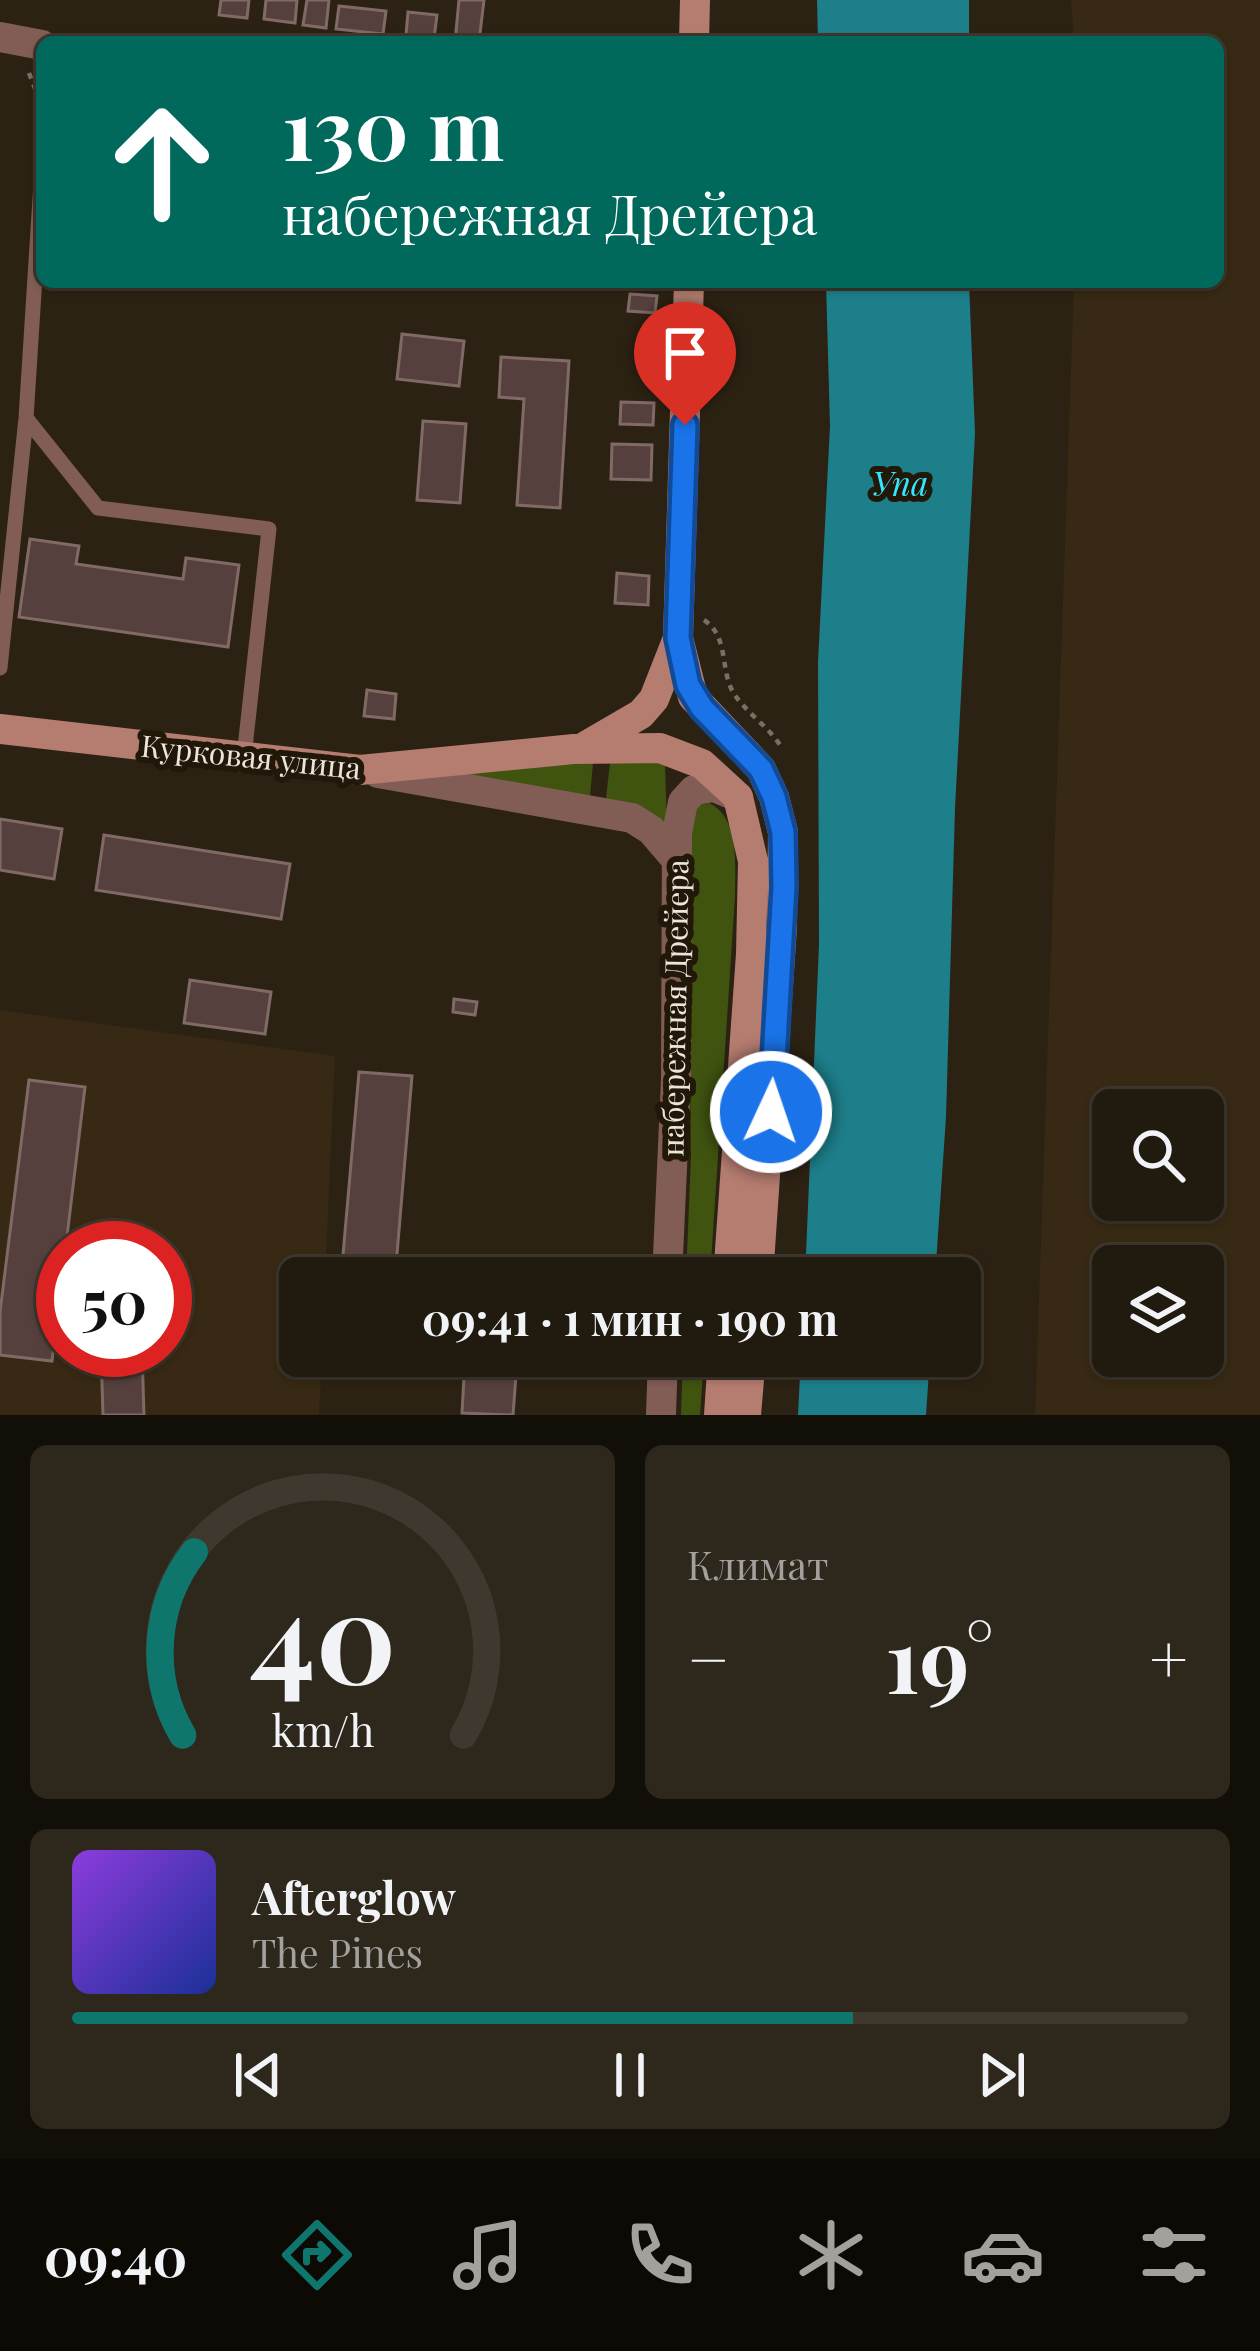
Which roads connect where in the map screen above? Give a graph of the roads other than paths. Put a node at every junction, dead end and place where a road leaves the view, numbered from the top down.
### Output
1 (695, 0) edge
2 (694, 36) edge
3 (0, 38) edge
4 (35, 57) edge
5 (36, 261) edge
6 (689, 288) edge
7 (26, 418) junction
8 (678, 638) junction
9 (0, 668) edge
10 (0, 728) edge
11 (574, 749) junction
12 (244, 757) junction
13 (360, 770) junction
14 (738, 797) junction
15 (675, 858) junction
16 (669, 1257) edge
17 (729, 1257) edge
18 (759, 1257) edge
19 (663, 1377) edge
20 (722, 1377) edge
21 (749, 1377) edge
22 (661, 1415) edge
23 (719, 1415) edge
24 (746, 1415) edge

1 - 2 main road
3 - 4 street
5 - 7 lane
6 - 8 main road
7 - 9 lane
7 - 12 lane
8 - 11 main road
8 - 18 main road
10 - 12 main road, Курковая улица
11 - 13 main road, Курковая улица
11 - 14 main road, Курковая улица
12 - 13 main road, Курковая улица
13 - 15 street
14 - 15 street, набережная Дрейера
14 - 17 main road
15 - 16 street, набережная Дрейера
19 - 22 street
20 - 23 main road
21 - 24 main road

